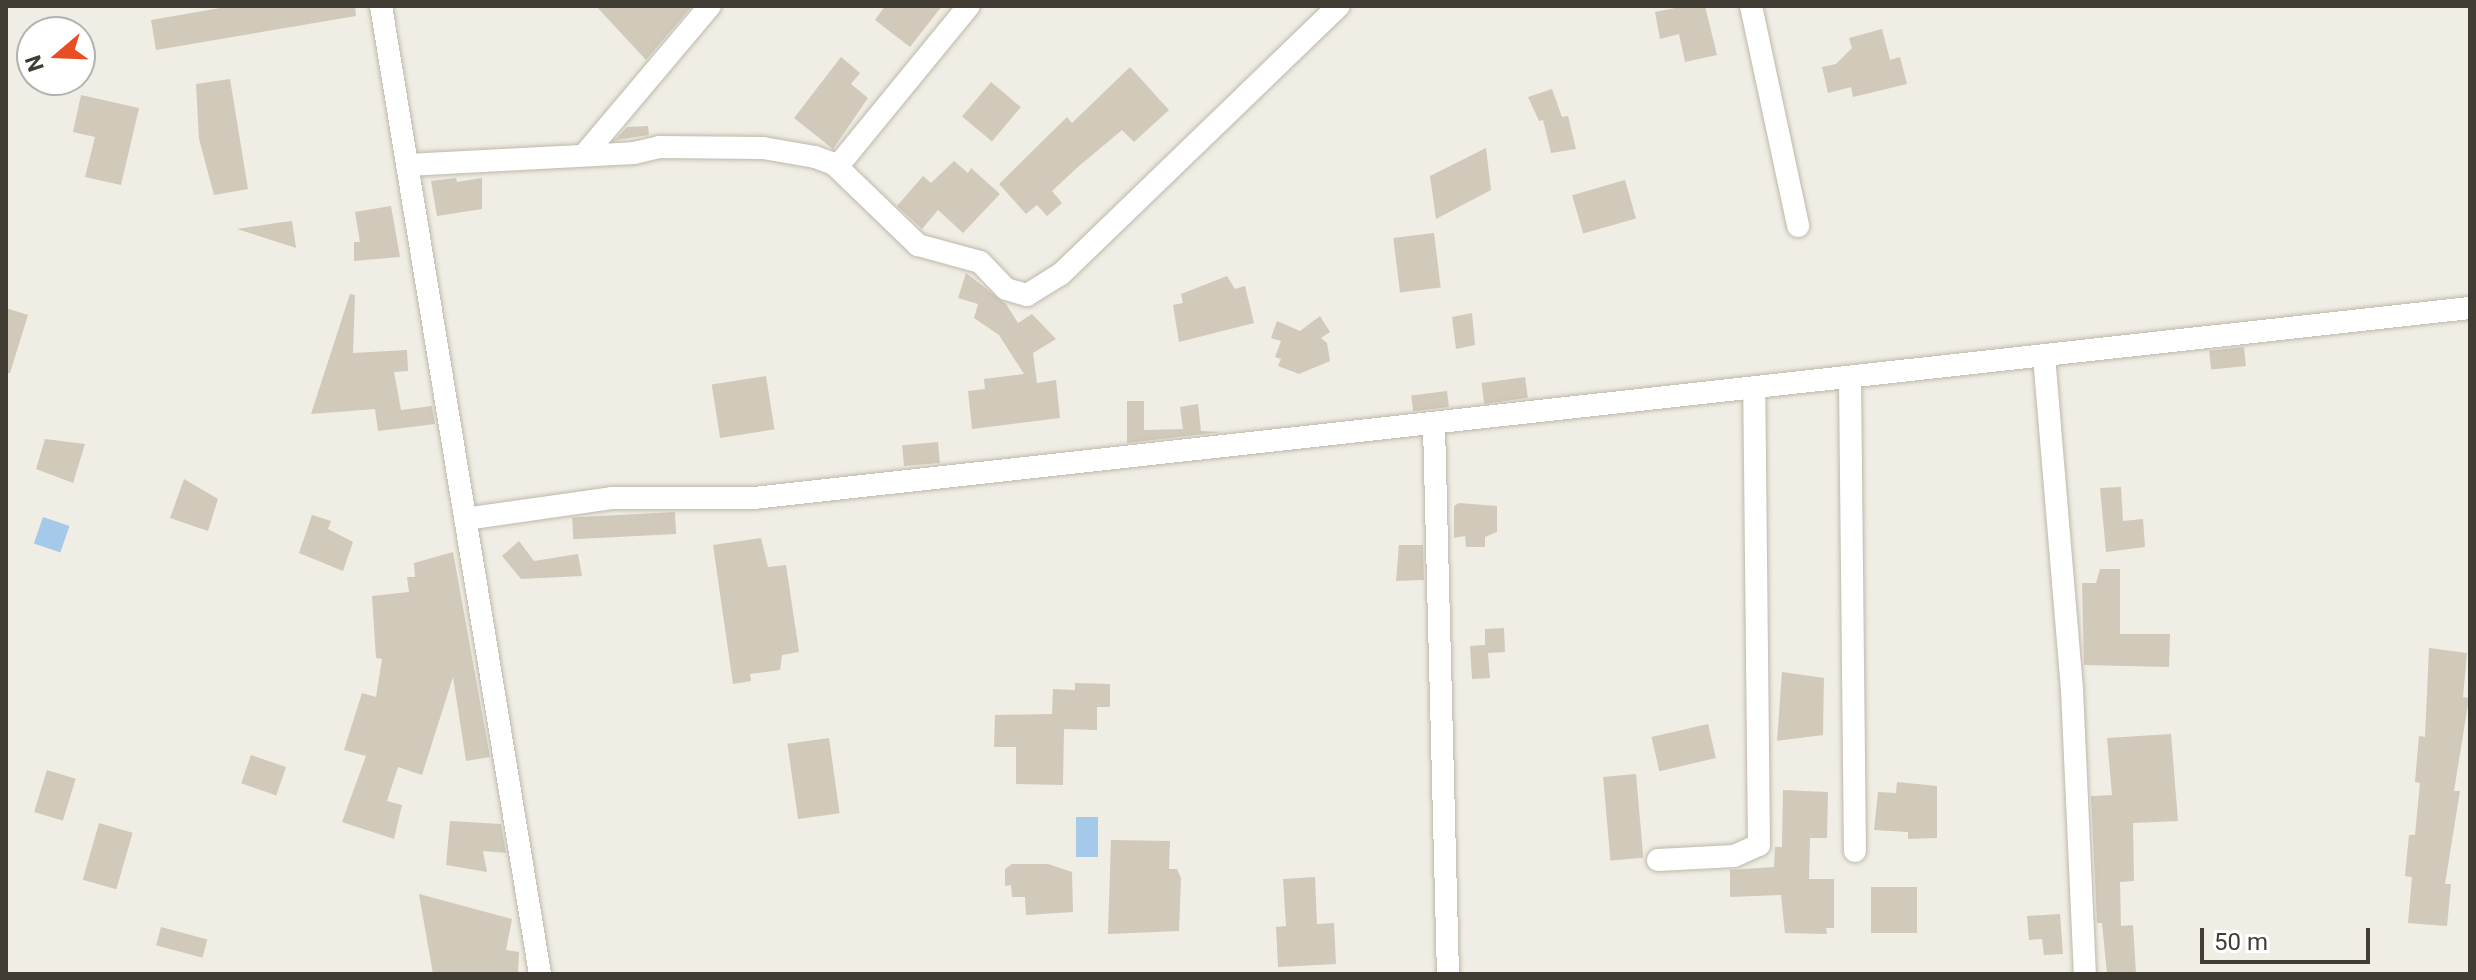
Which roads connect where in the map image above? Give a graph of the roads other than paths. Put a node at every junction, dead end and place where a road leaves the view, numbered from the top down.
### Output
1 (381, 6) edge
2 (710, 6) edge
3 (969, 6) edge
4 (1339, 6) edge
5 (1751, 6) edge
6 (586, 153) junction
7 (407, 165) junction
8 (837, 167) junction
9 (1798, 226) dead end
10 (2470, 308) edge
11 (2044, 356) junction
12 (1850, 378) junction
13 (1754, 389) junction
14 (1434, 426) junction
15 (465, 519) junction
16 (1855, 851) dead end
17 (1658, 860) dead end
18 (540, 974) edge
19 (1448, 974) edge
20 (2085, 974) edge

1 - 7 street
2 - 6 street
3 - 8 street
4 - 8 street
5 - 9 street
6 - 7 street
6 - 8 street
7 - 15 street
10 - 11 street
11 - 12 street
11 - 20 street
12 - 13 street
12 - 16 street
13 - 14 street
13 - 17 street
14 - 15 street
14 - 19 street
15 - 18 street

